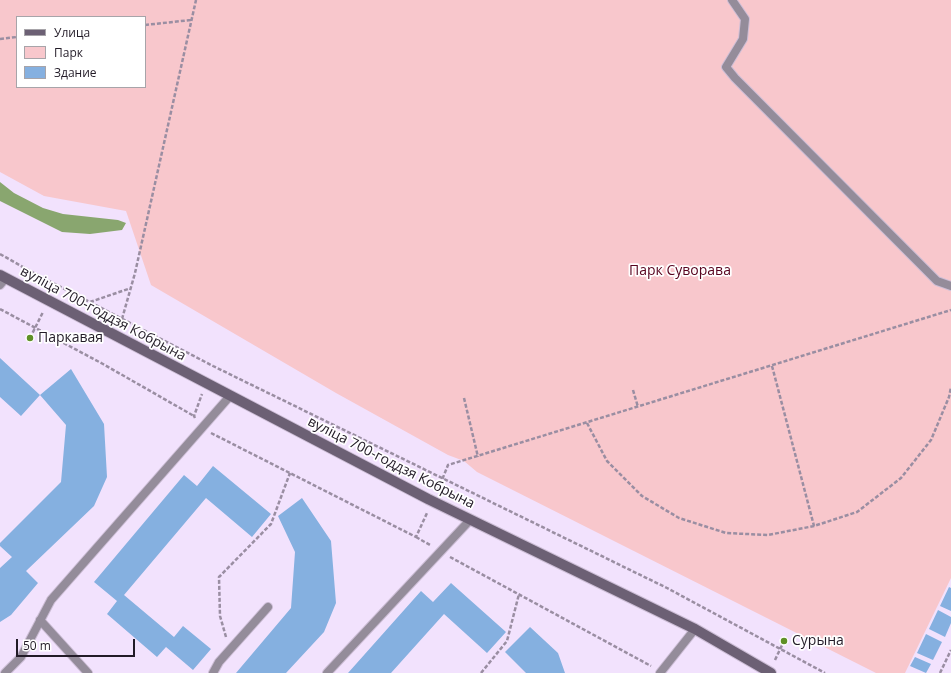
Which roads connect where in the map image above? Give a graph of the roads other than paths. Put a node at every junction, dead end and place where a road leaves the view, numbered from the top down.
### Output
1 (732, 0) edge
2 (2, 280) edge
3 (951, 286) edge
4 (230, 396) junction
5 (470, 520) junction
6 (268, 607) dead end
7 (40, 620) junction
8 (694, 629) junction
9 (661, 672) edge
10 (770, 672) edge
11 (5, 673) edge
12 (88, 673) edge
13 (213, 673) edge
14 (327, 673) edge

1 - 3 lane
2 - 4 street, вуліца 700-годдзя Кобрына
4 - 5 street, вуліца 700-годдзя Кобрына
4 - 7 lane
5 - 8 street, вуліца 700-годдзя Кобрына
5 - 14 lane
6 - 13 lane
7 - 11 lane
7 - 12 lane
8 - 9 lane
8 - 10 street, вуліца 700-годдзя Кобрына

